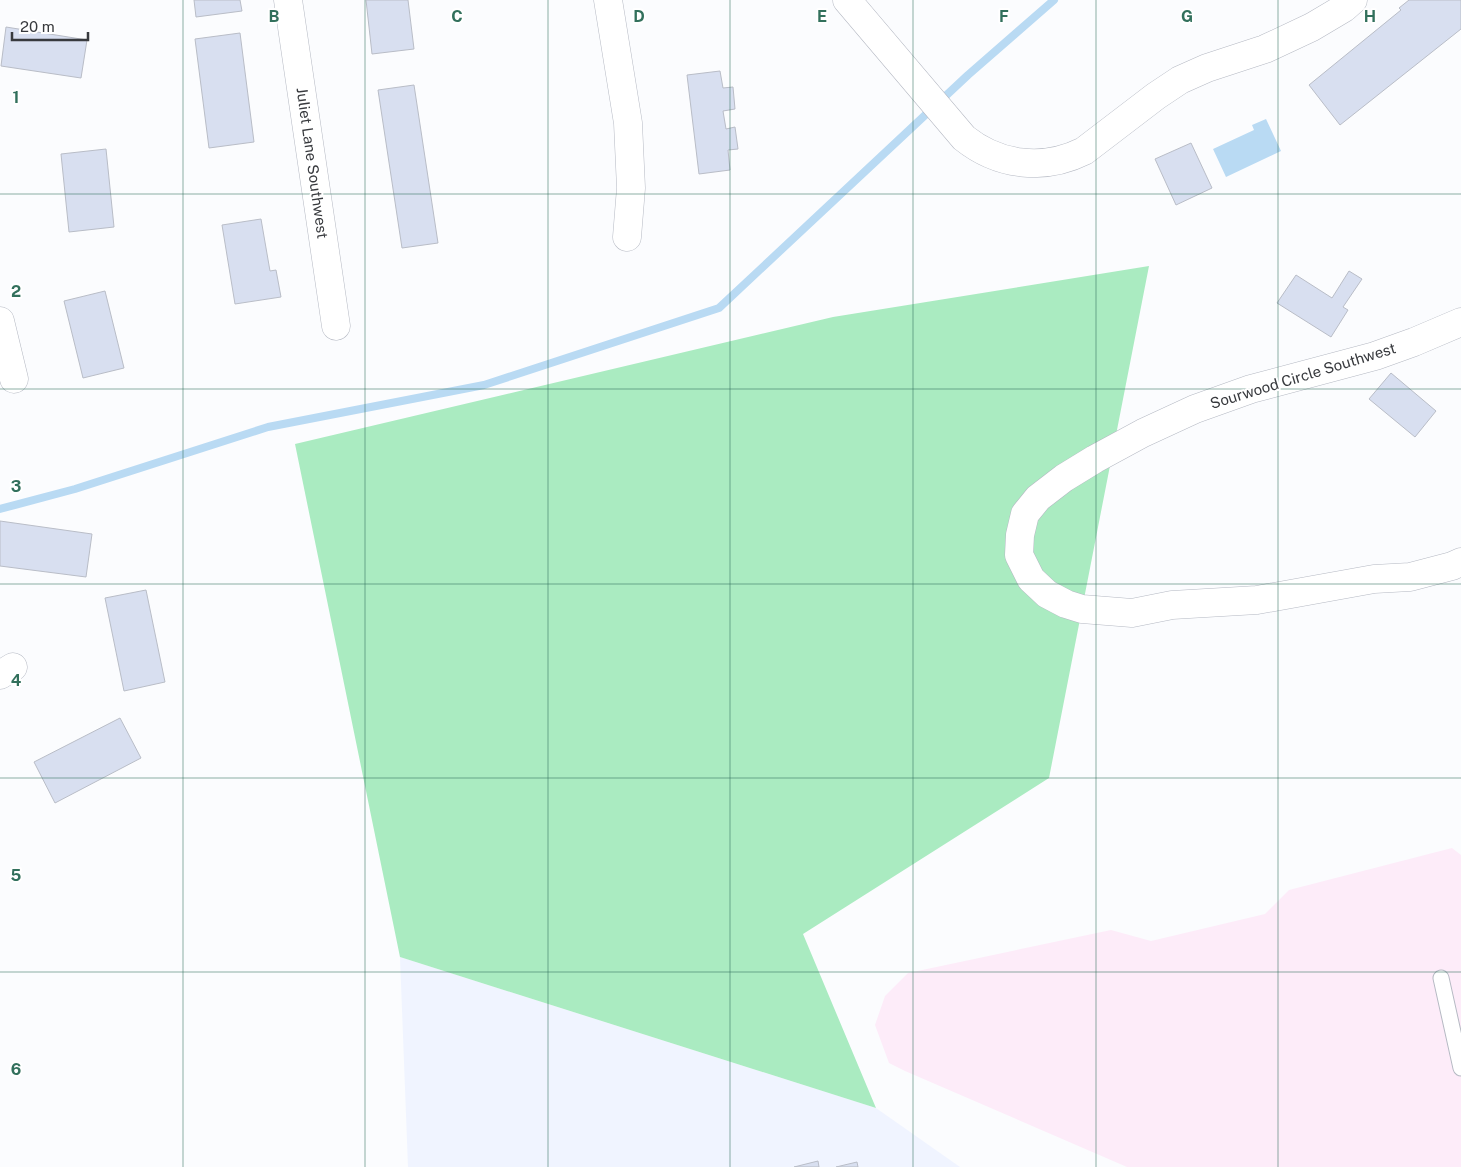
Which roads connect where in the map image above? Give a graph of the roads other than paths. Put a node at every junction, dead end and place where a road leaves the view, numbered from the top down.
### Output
1 (288, 0) edge
2 (608, 0) edge
3 (847, 0) edge
4 (1353, 0) edge
5 (627, 237) dead end
6 (0, 321) edge
7 (1461, 322) edge
8 (336, 326) dead end
9 (14, 379) dead end
10 (1461, 562) edge
11 (1441, 978) dead end
12 (1461, 1068) edge

1 - 8 street, Juliet Lane Southwest
2 - 5 street
3 - 4 street
6 - 9 street
7 - 10 street, Sourwood Circle Southwest
11 - 12 lane

